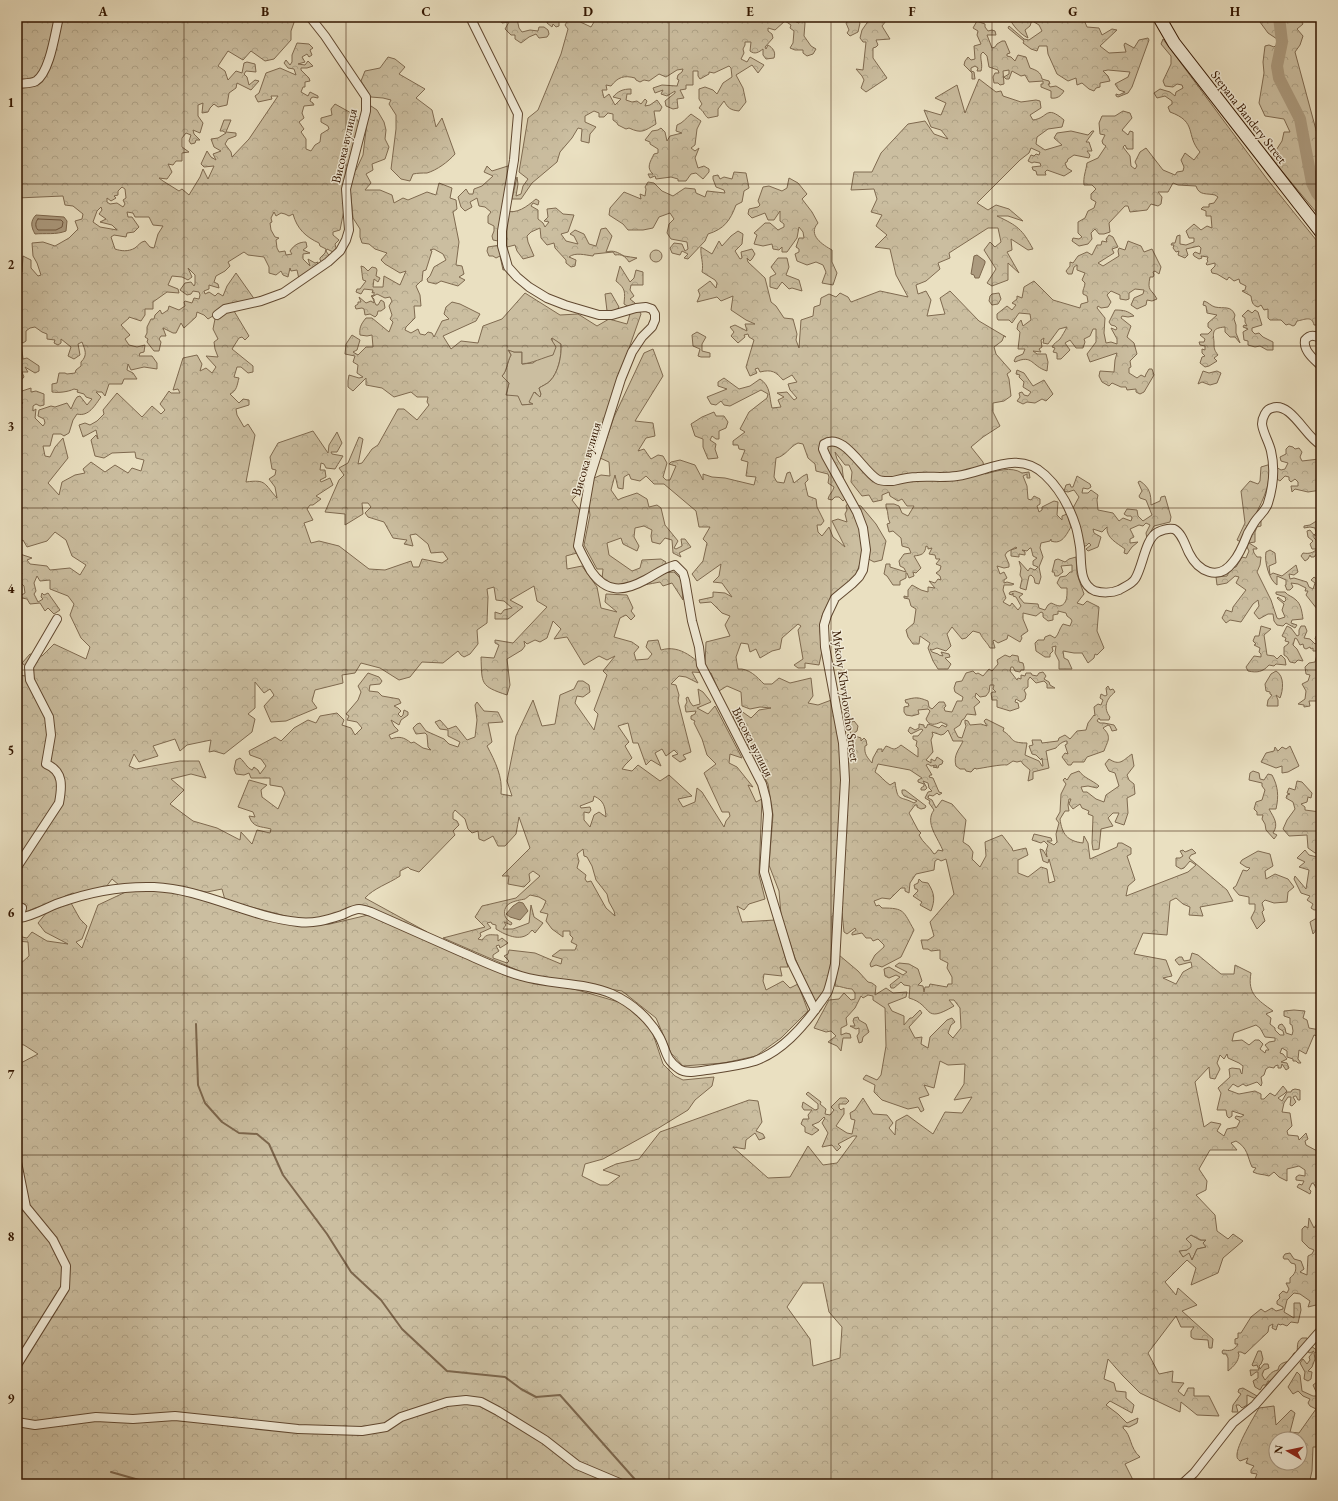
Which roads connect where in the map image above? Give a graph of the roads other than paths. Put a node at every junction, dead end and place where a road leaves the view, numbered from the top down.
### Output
1 (59, 17) edge
2 (310, 17) edge
3 (470, 17) edge
4 (1159, 17) edge
5 (17, 84) edge
6 (1321, 232) edge
7 (217, 315) dead end
8 (1321, 339) edge
9 (1321, 366) edge
10 (1321, 445) edge
11 (57, 619) dead end
12 (17, 867) edge
13 (17, 906) edge
14 (815, 1010) junction
15 (17, 1162) edge
16 (1321, 1330) edge
17 (17, 1365) edge
18 (17, 1422) edge
19 (622, 1484) edge
20 (1182, 1484) edge

1 - 5 street
2 - 7 street, Висока вулиця
3 - 14 street, Висока вулиця
4 - 6 main road, Stepana Bandery Street
8 - 9 street
10 - 14 street, Mykoly Khvylovoho Street
11 - 12 street
13 - 14 street
15 - 17 street
16 - 20 street
18 - 19 street

